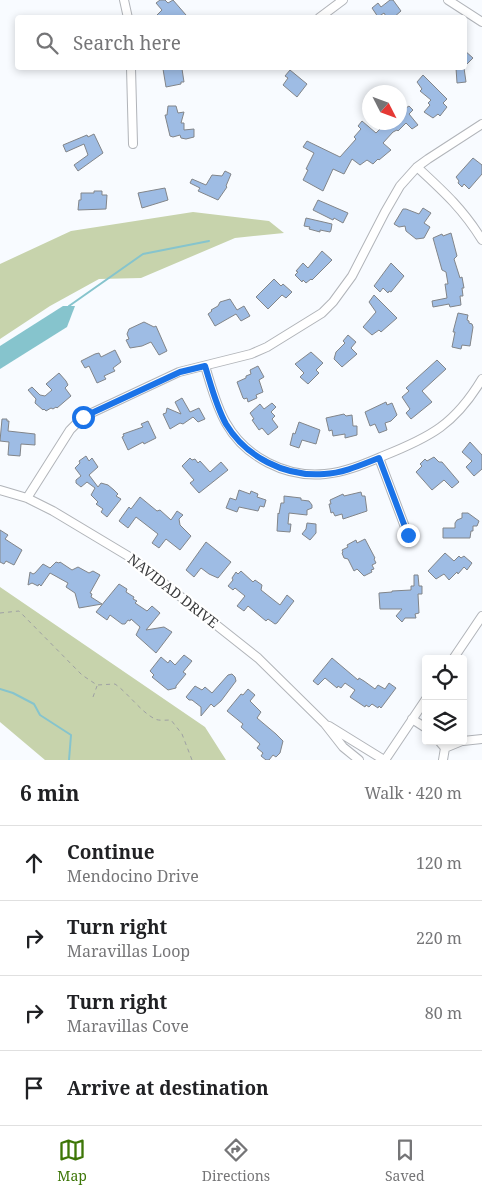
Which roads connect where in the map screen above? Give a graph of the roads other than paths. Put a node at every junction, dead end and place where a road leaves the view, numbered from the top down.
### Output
1 (124, 0) edge
2 (343, 0) edge
3 (448, 0) edge
4 (127, 15) edge
5 (323, 15) edge
6 (482, 22) edge
7 (131, 70) edge
8 (480, 127) edge
9 (133, 144) dead end
10 (417, 167) junction
11 (482, 240) edge
12 (205, 366) junction
13 (482, 379) edge
14 (379, 458) junction
15 (0, 490) edge
16 (28, 498) junction
17 (408, 535) dead end
18 (482, 616) edge
19 (456, 655) edge
20 (425, 700) edge
21 (412, 719) junction
22 (325, 724) junction
23 (422, 725) edge
24 (482, 739) edge
25 (467, 741) edge
26 (442, 745) edge
27 (453, 745) edge
28 (445, 748) junction
29 (360, 760) edge
30 (385, 760) edge
31 (443, 760) edge

1 - 4 street
2 - 5 street
3 - 6 street
7 - 9 street
8 - 10 street
10 - 11 street
10 - 12 street
12 - 14 street
12 - 16 street
13 - 14 street
14 - 17 street
15 - 16 street, NAVIDAD DRIVE
16 - 22 street, NAVIDAD DRIVE
18 - 19 street
20 - 21 street
21 - 23 street
21 - 30 street
22 - 29 street, NAVIDAD DRIVE
22 - 30 street, NAVIDAD DRIVE
24 - 25 street
26 - 28 street
27 - 28 street
28 - 31 street

